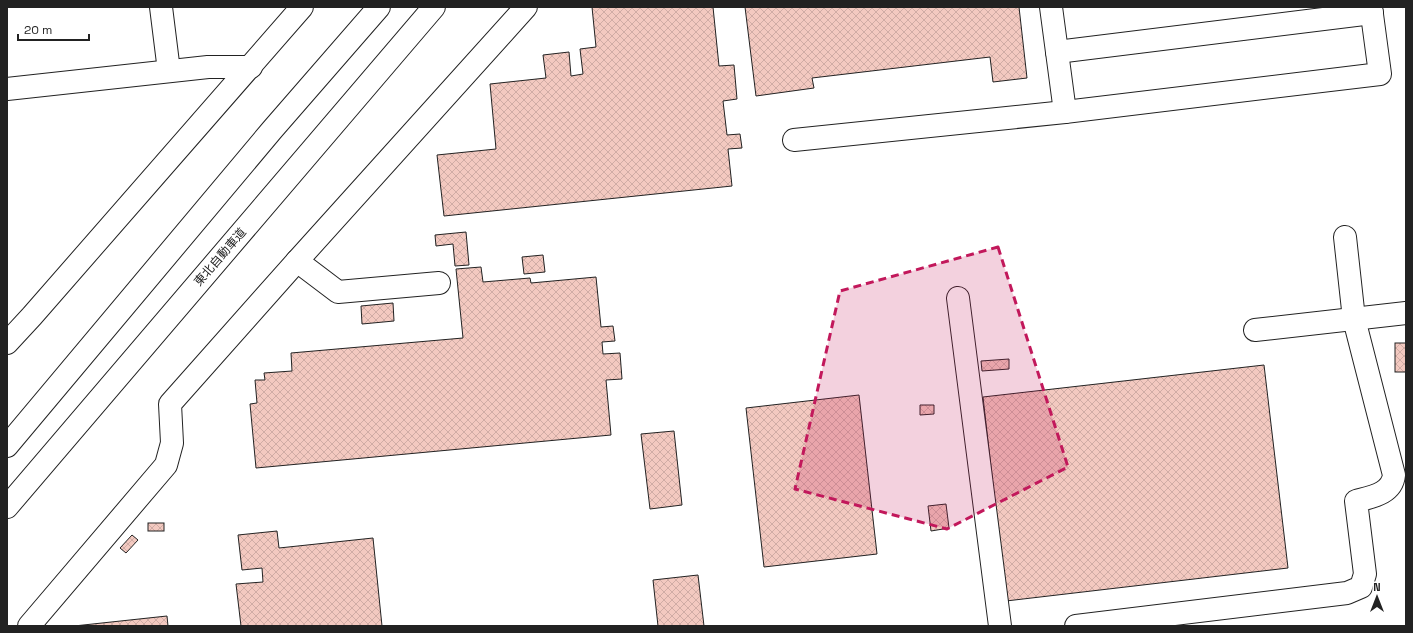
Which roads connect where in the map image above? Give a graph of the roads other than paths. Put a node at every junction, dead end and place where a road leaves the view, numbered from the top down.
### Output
1 (161, 7) edge
2 (302, 7) edge
3 (379, 7) edge
4 (434, 7) edge
5 (526, 7) edge
6 (1051, 7) edge
7 (1371, 10) edge
8 (1057, 52) junction
9 (251, 67) junction
10 (169, 71) junction
11 (7, 89) edge
12 (1065, 112) junction
13 (794, 140) dead end
14 (1345, 237) dead end
15 (297, 261) junction
16 (439, 283) dead end
17 (958, 298) dead end
18 (1406, 313) edge
19 (1354, 319) junction
20 (1255, 330) dead end
21 (7, 343) edge
22 (7, 446) edge
23 (7, 507) edge
24 (29, 626) edge
25 (1000, 626) edge
26 (1076, 626) edge

1 - 10 main road
2 - 9 main road
3 - 22 main road
4 - 23 main road, 東北自動車道
5 - 15 main road
6 - 8 main road
7 - 8 main road
7 - 12 main road
8 - 12 main road
9 - 10 main road
9 - 21 main road
10 - 11 main road
12 - 13 main road
14 - 19 main road
15 - 16 main road
15 - 24 main road
17 - 25 main road
18 - 19 main road
19 - 20 main road
19 - 26 main road

